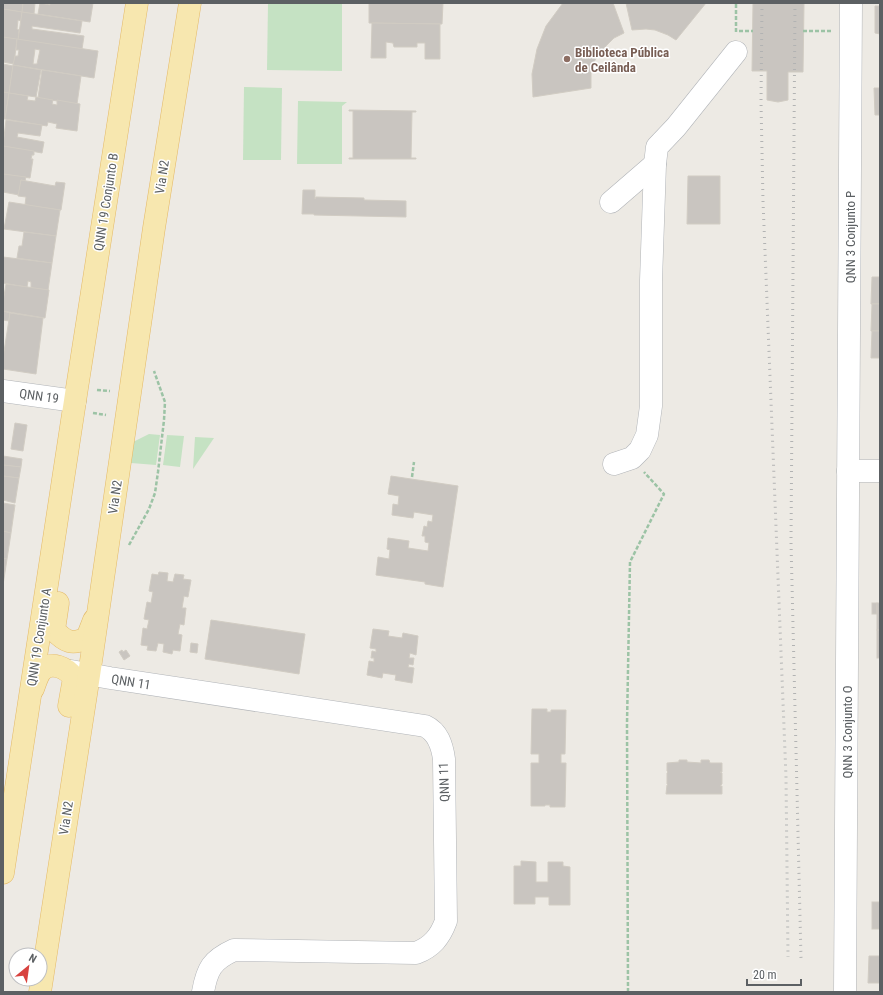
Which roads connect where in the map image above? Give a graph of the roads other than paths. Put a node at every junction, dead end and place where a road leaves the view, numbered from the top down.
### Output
1 (137, 3) edge
2 (141, 3) edge
3 (175, 3) edge
4 (190, 3) edge
5 (851, 3) edge
6 (133, 28) junction
7 (736, 42) road end
8 (655, 164) junction
9 (611, 202) dead end
10 (154, 228) junction
11 (3, 391) edge
12 (75, 400) junction
13 (623, 461) road end
14 (848, 471) junction
15 (880, 471) edge
16 (98, 610) junction
17 (79, 673) junction
18 (30, 697) junction
19 (3, 873) edge
20 (40, 992) edge
21 (204, 992) edge
22 (845, 992) edge

1 - 6 main road, QNN 19 Conjunto B
2 - 6 main road
3 - 10 main road
4 - 10 main road, Via N2
5 - 14 street, QNN 3 Conjunto P
6 - 12 main road, QNN 19 Conjunto B
7 - 8 street
8 - 9 street
8 - 13 street
10 - 16 main road, Via N2
11 - 12 street, QNN 19
12 - 16 main road
12 - 18 main road, QNN 19 Conjunto A
14 - 15 street
14 - 22 street, QNN 3 Conjunto O
16 - 17 main road, Via N2
17 - 18 main road
17 - 20 main road, Via N2
17 - 21 street, QNN 11
18 - 19 main road, QNN 19 Conjunto A

